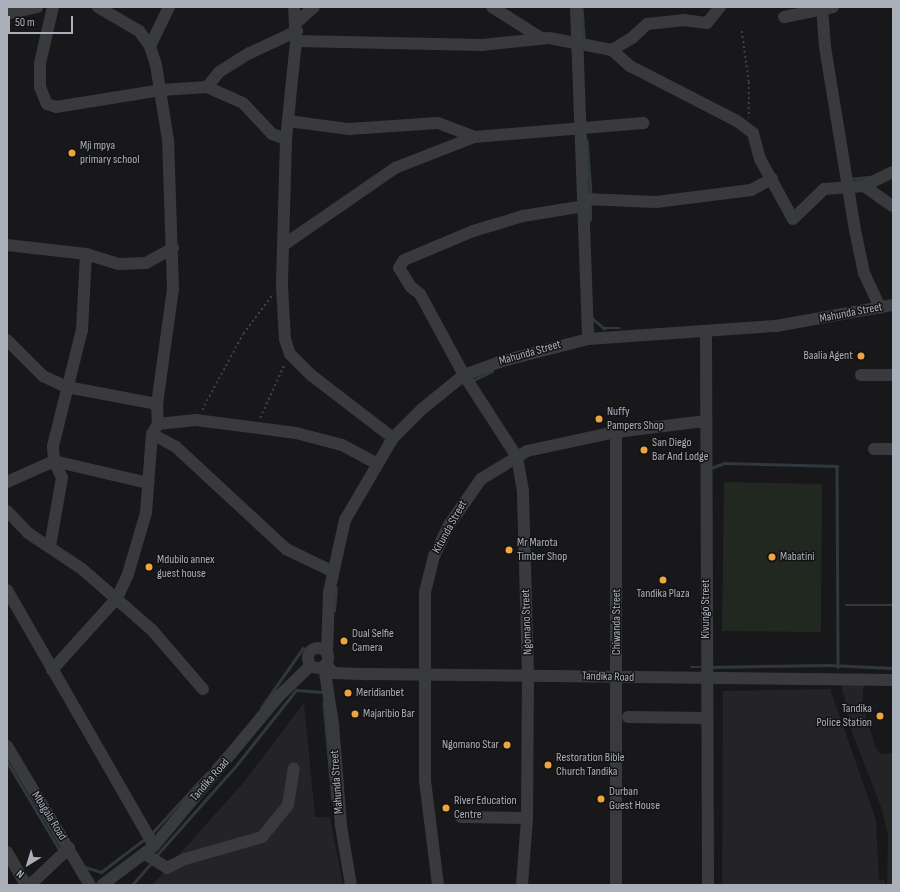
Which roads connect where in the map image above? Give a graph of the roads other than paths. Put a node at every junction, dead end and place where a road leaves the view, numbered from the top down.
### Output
1 (37, 7) edge
2 (53, 7) edge
3 (98, 7) edge
4 (169, 7) edge
5 (294, 7) edge
6 (314, 7) edge
7 (492, 7) edge
8 (576, 7) edge
9 (720, 7) edge
10 (826, 8) edge
11 (7, 14) edge
12 (784, 17) dead end
13 (296, 32) junction
14 (541, 38) junction
15 (578, 43) junction
16 (150, 46) junction
17 (612, 50) junction
18 (207, 87) junction
19 (161, 90) junction
20 (288, 121) junction
21 (643, 123) dead end
22 (583, 126) junction
23 (474, 137) junction
24 (286, 139) junction
25 (893, 172) edge
26 (772, 179) junction
27 (849, 185) junction
28 (864, 186) junction
29 (585, 202) junction
30 (893, 206) edge
31 (284, 244) junction
32 (7, 245) edge
33 (173, 248) junction
34 (86, 254) junction
35 (893, 305) edge
36 (880, 307) junction
37 (706, 332) junction
38 (588, 339) junction
39 (7, 340) edge
40 (464, 375) junction
41 (861, 375) dead end
42 (893, 375) edge
43 (67, 387) junction
44 (157, 404) junction
45 (706, 421) junction
46 (156, 429) junction
47 (616, 432) junction
48 (393, 438) junction
49 (874, 449) dead end
50 (893, 449) edge
51 (517, 457) junction
52 (54, 461) junction
53 (376, 463) junction
54 (7, 482) edge
55 (148, 483) junction
56 (7, 511) edge
57 (50, 546) junction
58 (332, 571) junction
59 (7, 590) edge
60 (117, 598) junction
61 (327, 625) junction
62 (311, 650) junction
63 (327, 653) junction
64 (310, 666) junction
65 (325, 666) junction
66 (52, 670) junction
67 (422, 674) junction
68 (528, 674) junction
69 (617, 677) junction
70 (706, 680) junction
71 (893, 680) edge
72 (203, 689) dead end
73 (628, 717) dead end
74 (707, 718) junction
75 (7, 746) edge
76 (294, 768) dead end
77 (461, 817) dead end
78 (527, 818) junction
79 (69, 848) junction
80 (149, 850) junction
81 (7, 852) edge
82 (26, 885) edge
83 (30, 885) edge
84 (90, 885) edge
85 (102, 885) edge
86 (351, 885) edge
87 (438, 885) edge
88 (522, 885) edge
89 (616, 885) edge
90 (708, 885) edge

1 - 11 street
2 - 19 street
3 - 16 street
4 - 16 street
5 - 13 street
6 - 13 street
7 - 14 street
8 - 15 street
9 - 17 street
10 - 12 street
10 - 27 street
13 - 14 street
13 - 18 street
13 - 20 street
14 - 15 street
15 - 17 street
15 - 22 street
16 - 19 street
17 - 26 street
18 - 19 street
18 - 24 street
19 - 33 street
20 - 23 street
20 - 24 street
21 - 22 street
22 - 23 street
22 - 29 street
23 - 31 street
24 - 31 street
25 - 28 street
26 - 27 street
26 - 29 street
27 - 28 street
27 - 36 street
28 - 30 street
29 - 38 street
29 - 40 street, Ngomano Street
31 - 48 street
32 - 34 street
33 - 34 street
33 - 44 street
34 - 43 street
35 - 36 street, Mahunda Street
36 - 37 street, Mahunda Street
37 - 38 street, Mahunda Street
37 - 45 street, Kivungo Street
38 - 40 street, Mahunda Street
39 - 43 street
40 - 48 street, Mahunda Street
40 - 51 street, Ngomano Street
41 - 42 street
43 - 44 street
43 - 52 street
44 - 46 street
45 - 47 street, Kitunda Street
45 - 70 street, Kivungo Street
46 - 53 street
46 - 55 street
46 - 58 street
47 - 51 street, Kitunda Street
47 - 69 street, Chiwanda Street
48 - 53 street, Mahunda Street
49 - 50 street
51 - 67 street, Kitunda Street
51 - 68 street, Ngomano Street
52 - 54 street
52 - 55 street
52 - 57 street
53 - 58 street, Mahunda Street
55 - 60 street
56 - 57 street
57 - 60 street
58 - 61 street, Mahunda Street
59 - 66 street
60 - 66 street
60 - 72 street
61 - 62 street
61 - 63 street, Mahunda Street
62 - 63 street
62 - 64 street
63 - 65 street
64 - 65 street
64 - 80 street, Tandika Road
65 - 67 street, Tandika Road
65 - 86 street, Mahunda Street
66 - 80 street
67 - 68 street, Tandika Road
67 - 87 street, Kitunda Street
68 - 69 street, Tandika Road
68 - 78 street, Ngomano Street
69 - 70 street, Tandika Road
69 - 89 street, Chiwanda Street
70 - 71 street, Tandika Road
70 - 74 street, Kivungo Street
73 - 74 street
74 - 90 street, Kivungo Street
75 - 79 street, Mbagala Road
76 - 80 street
77 - 78 street
78 - 88 street, Ngomano Street
79 - 83 street
79 - 84 street, Mbagala Road
80 - 85 street, Tandika Road
81 - 82 street

